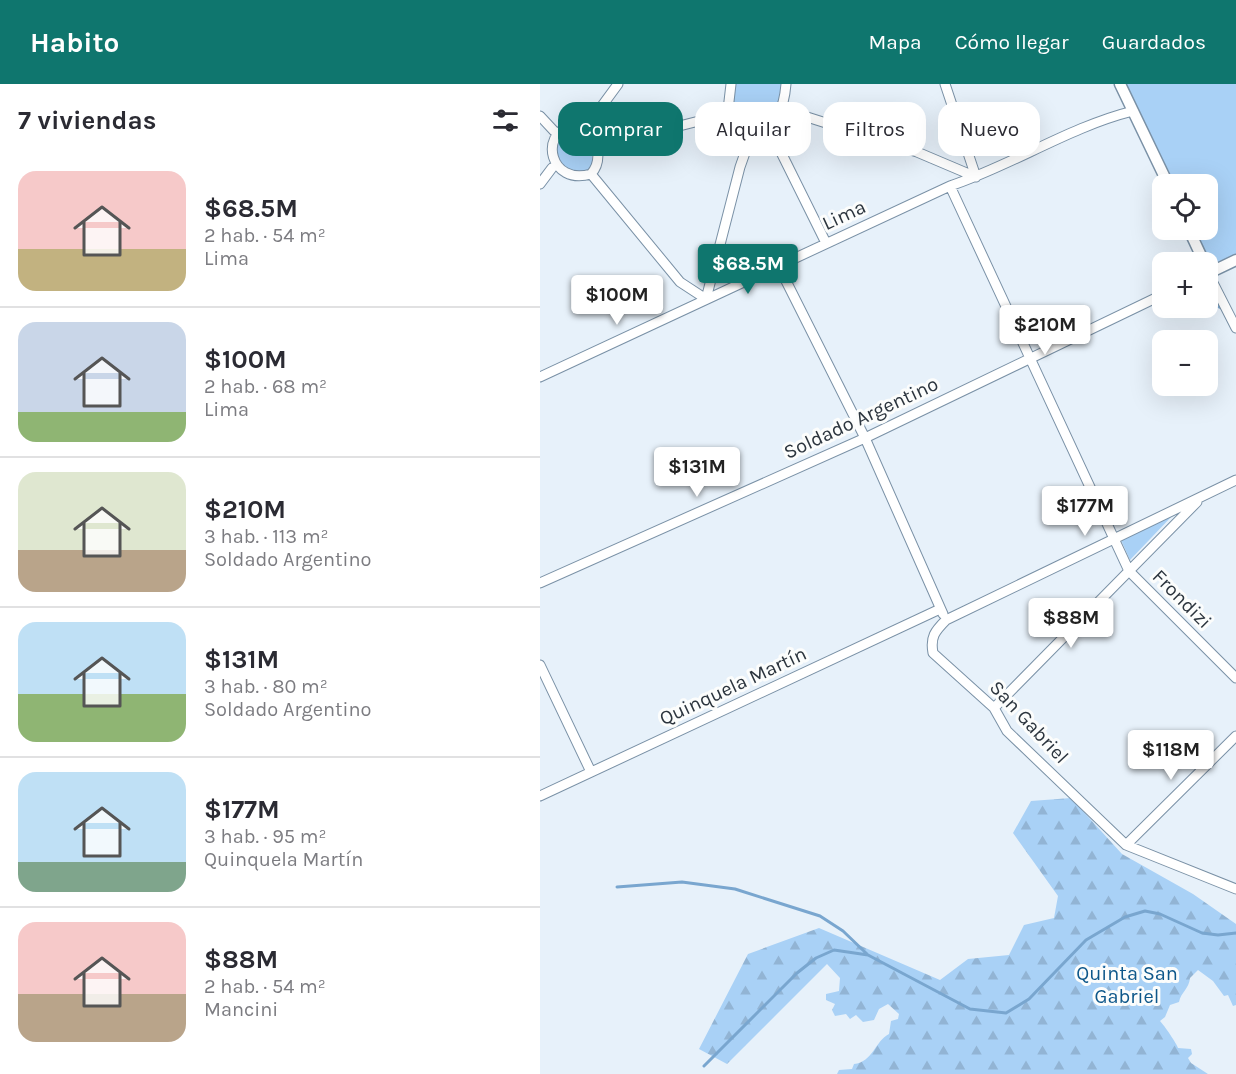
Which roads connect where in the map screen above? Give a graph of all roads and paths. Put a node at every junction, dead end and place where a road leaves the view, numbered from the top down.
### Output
1 (618, 84) edge
2 (731, 84) edge
3 (786, 84) edge
4 (945, 84) edge
5 (1120, 84) edge
6 (605, 102) edge
7 (729, 102) edge
8 (783, 102) edge
9 (1133, 111) junction
10 (540, 116) edge
11 (811, 118) edge
12 (558, 130) edge
13 (554, 131) junction
14 (543, 154) edge
15 (598, 156) edge
16 (744, 156) edge
17 (783, 156) edge
18 (552, 168) junction
19 (591, 174) junction
20 (1163, 174) edge
21 (976, 177) junction
22 (540, 184) edge
23 (950, 186) junction
24 (826, 243) junction
25 (1236, 260) edge
26 (1218, 266) edge
27 (779, 267) junction
28 (1218, 291) edge
29 (706, 299) junction
30 (1152, 300) edge
31 (1236, 328) edge
32 (1032, 358) junction
33 (540, 376) edge
34 (865, 438) junction
35 (1236, 480) edge
36 (1203, 496) junction
37 (1114, 538) junction
38 (1129, 571) junction
39 (540, 583) edge
40 (940, 609) junction
41 (946, 620) junction
42 (540, 665) edge
43 (1236, 678) edge
44 (994, 708) junction
45 (1236, 736) edge
46 (591, 772) junction
47 (540, 796) edge
48 (1126, 845) junction
49 (1236, 889) edge

1 - 6 street
2 - 7 street
3 - 8 street
4 - 21 street
5 - 9 street
9 - 20 street
9 - 21 street, Lima
10 - 13 street
11 - 21 street
12 - 13 street
13 - 14 street
14 - 18 street
15 - 19 street
16 - 29 street
17 - 24 street
18 - 19 street
18 - 22 street
19 - 29 street
21 - 23 street, Lima
23 - 24 street, Lima
23 - 32 street, Frondizi
24 - 27 street, Lima
25 - 26 street
27 - 29 street, Lima
27 - 34 street
28 - 31 street
29 - 33 street, Lima
30 - 32 street, Soldado Argentino
32 - 34 street, Soldado Argentino
32 - 37 street, Frondizi
34 - 39 street, Soldado Argentino
34 - 40 street
35 - 36 street
36 - 37 street
36 - 38 street
37 - 38 street, Frondizi
37 - 41 street
38 - 43 street, Frondizi
38 - 44 street
40 - 41 street
40 - 46 street, Quinquela Martín
41 - 44 street, San Gabriel
42 - 46 street
44 - 48 street, San Gabriel
45 - 48 street
46 - 47 street, Quinquela Martín
48 - 49 street

